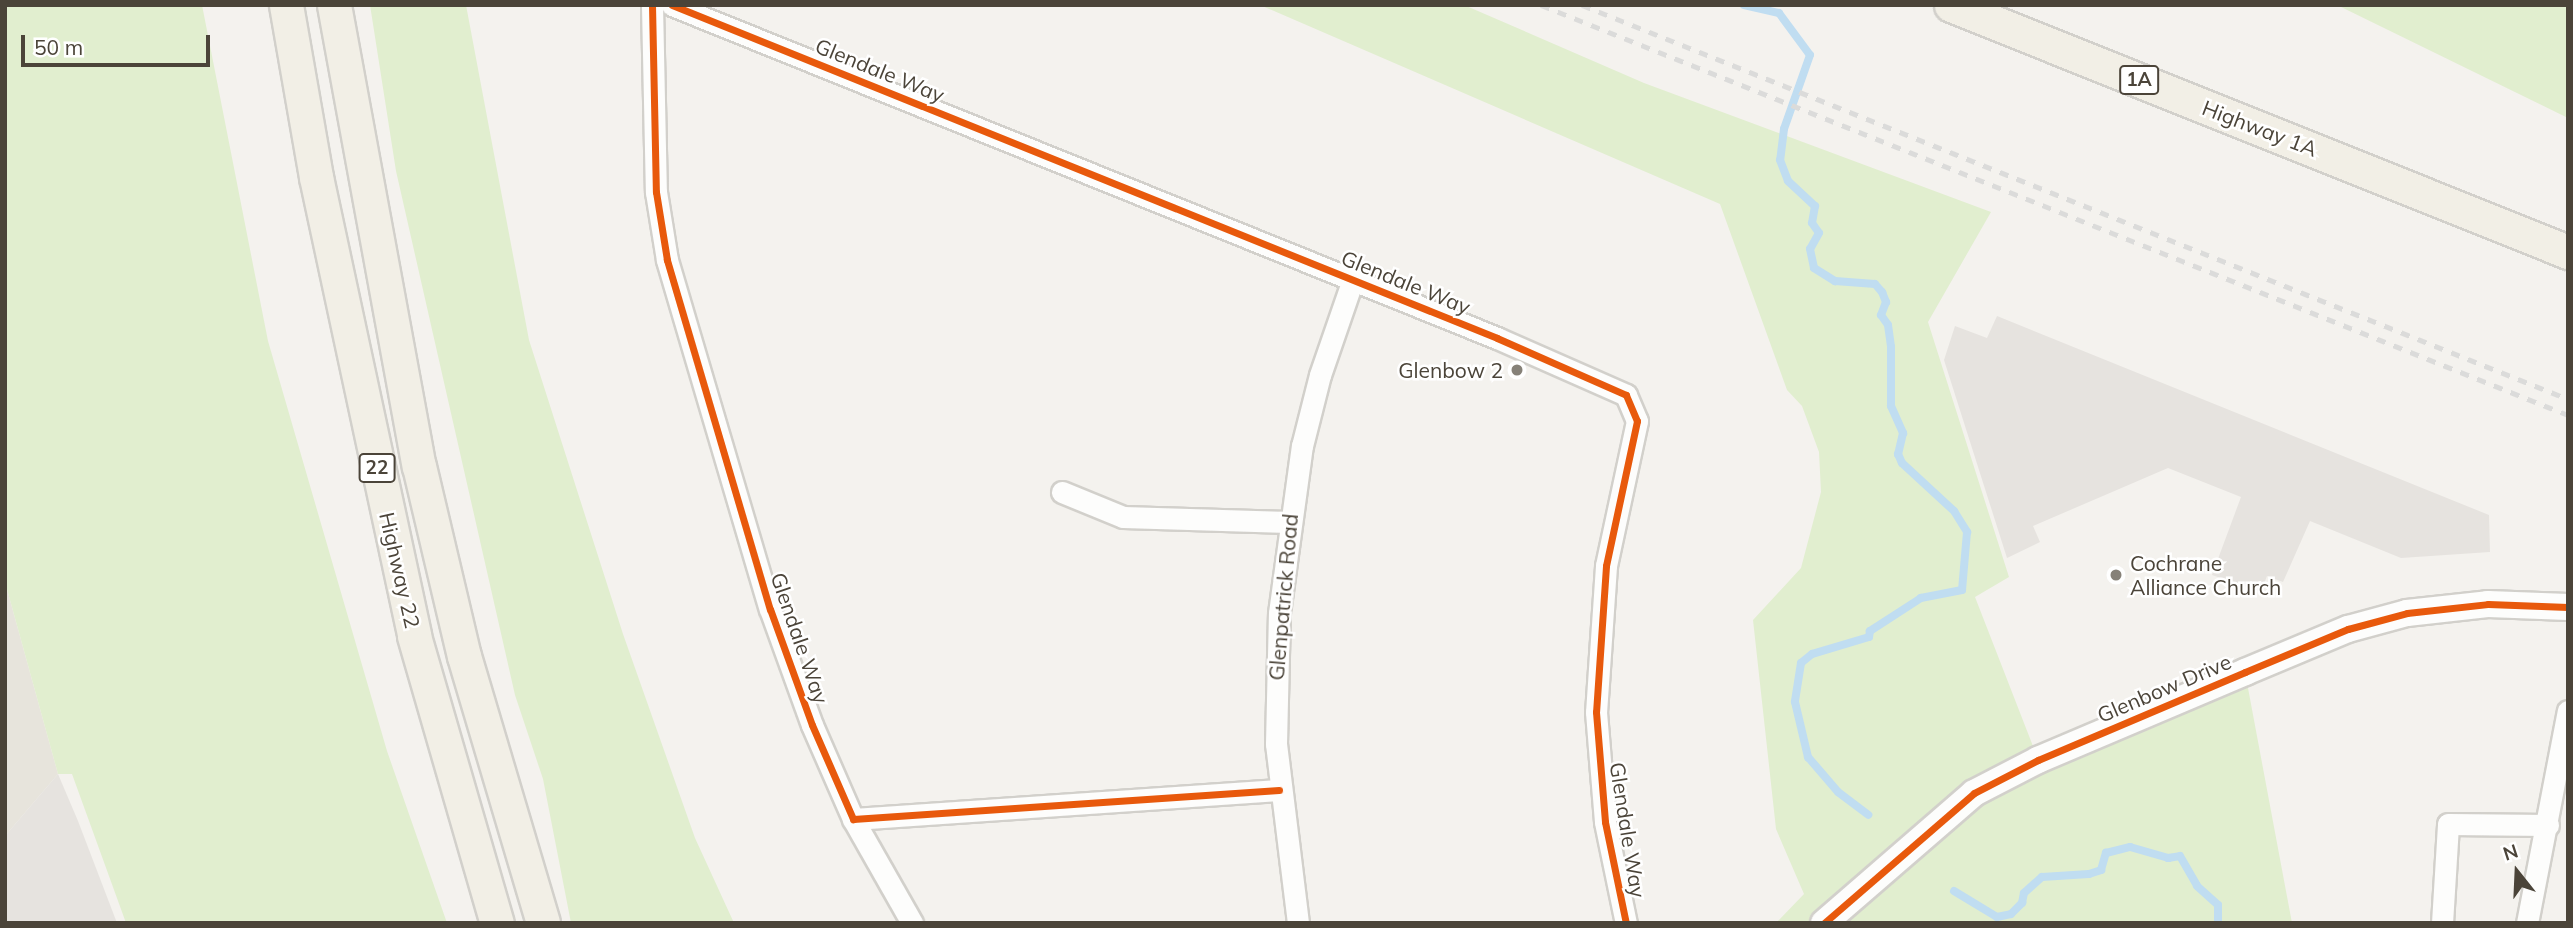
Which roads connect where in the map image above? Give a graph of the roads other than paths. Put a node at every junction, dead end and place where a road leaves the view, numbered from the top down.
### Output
1 (286, 5) edge
2 (334, 5) edge
3 (652, 5) edge
4 (672, 5) edge
5 (1951, 5) edge
6 (2568, 252) edge
7 (1353, 279) junction
8 (1062, 492) dead end
9 (1288, 522) junction
10 (2568, 607) edge
11 (2568, 710) edge
12 (1279, 790) junction
13 (853, 819) junction
14 (2548, 825) junction
15 (497, 923) edge
16 (543, 923) edge
17 (912, 923) edge
18 (1298, 923) edge
19 (1626, 923) edge
20 (1824, 923) edge
21 (2442, 923) edge
22 (2527, 923) edge

1 - 15 main road, Highway 22 / 22
2 - 16 main road, Highway 22 / 22
3 - 13 street, Glendale Way
4 - 7 street, Glendale Way
5 - 6 main road, Highway 1A / 1A
7 - 9 street, Glenpatrick Road
7 - 19 street, Glendale Way
8 - 9 street
9 - 12 street, Glenpatrick Road
10 - 20 street, Glenbow Drive
11 - 14 street
12 - 13 street
12 - 18 street, Glenpatrick Road
13 - 17 street, Glendale Way
14 - 21 street
14 - 22 street

